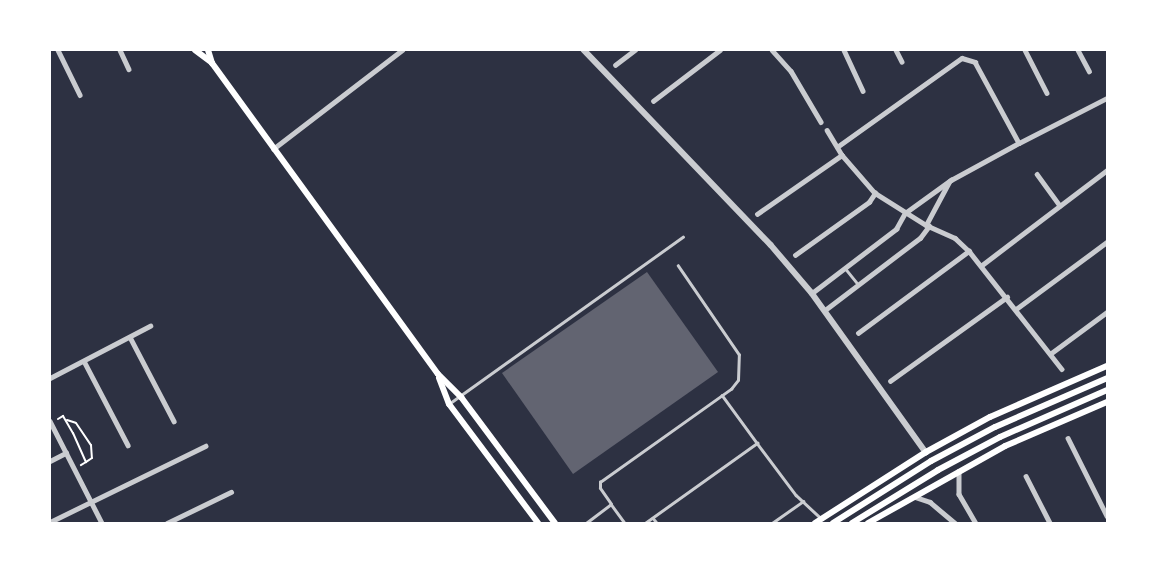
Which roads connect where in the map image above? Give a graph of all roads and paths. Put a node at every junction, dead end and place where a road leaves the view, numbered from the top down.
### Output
1 (58, 50) edge
2 (120, 50) edge
3 (195, 50) edge
4 (208, 50) edge
5 (402, 50) edge
6 (584, 50) edge
7 (635, 50) edge
8 (720, 50) edge
9 (772, 50) edge
10 (844, 50) edge
11 (896, 50) edge
12 (1025, 50) edge
13 (1078, 50) edge
14 (902, 62) dead end
15 (212, 63) junction
16 (615, 65) dead end
17 (129, 69) dead end
18 (1089, 71) dead end
19 (864, 91) dead end
20 (1047, 93) dead end
21 (80, 94) dead end
22 (1107, 98) edge
23 (653, 101) dead end
24 (821, 122) dead end
25 (827, 130) dead end
26 (1019, 143) junction
27 (837, 148) junction
28 (273, 149) junction
29 (842, 155) junction
30 (1107, 170) edge
31 (1036, 174) dead end
32 (951, 180) junction
33 (875, 193) junction
34 (1060, 206) junction
35 (905, 213) junction
36 (756, 214) dead end
37 (928, 226) junction
38 (683, 237) dead end
39 (1107, 242) edge
40 (969, 251) junction
41 (795, 255) dead end
42 (678, 266) dead end
43 (982, 266) junction
44 (845, 268) junction
45 (858, 284) junction
46 (812, 293) junction
47 (1007, 297) junction
48 (1016, 309) junction
49 (825, 310) junction
50 (1107, 312) edge
51 (150, 326) dead end
52 (858, 333) dead end
53 (130, 337) junction
54 (1050, 354) junction
55 (84, 361) junction
56 (1107, 366) edge
57 (1062, 369) dead end
58 (438, 374) junction
59 (50, 378) edge
60 (1107, 378) edge
61 (890, 381) dead end
62 (1107, 390) edge
63 (722, 395) junction
64 (461, 397) junction
65 (1107, 402) edge
66 (449, 404) junction
67 (65, 420) junction
68 (174, 421) dead end
69 (50, 422) edge
70 (1068, 438) dead end
71 (757, 443) junction
72 (128, 445) dead end
73 (205, 446) dead end
74 (66, 452) junction
75 (926, 452) junction
76 (50, 461) edge
77 (86, 462) junction
78 (74, 468) junction
79 (959, 471) junction
80 (1026, 476) dead end
81 (232, 492) dead end
82 (914, 496) junction
83 (803, 501) junction
84 (91, 502) junction
85 (611, 504) junction
86 (1107, 516) edge
87 (653, 518) junction
88 (821, 518) junction
89 (50, 522) edge
90 (102, 523) edge
91 (167, 523) edge
92 (538, 523) edge
93 (555, 523) edge
94 (586, 523) edge
95 (625, 523) edge
96 (645, 523) edge
97 (657, 523) edge
98 (772, 523) edge
99 (815, 523) edge
100 (833, 523) edge
101 (852, 523) edge
102 (868, 523) edge
103 (955, 523) edge
104 (976, 523) edge
105 (1050, 523) edge

1 - 21 street
2 - 17 street
3 - 15 main road
4 - 15 main road
5 - 28 street
6 - 46 street
7 - 16 street
8 - 23 street
9 - 24 street
10 - 19 street
11 - 14 street
12 - 20 street
13 - 18 street
15 - 28 main road
22 - 26 street
25 - 27 street
26 - 27 street
26 - 32 street
27 - 29 street
28 - 58 main road
29 - 33 street
29 - 36 street
30 - 34 street
31 - 34 street
32 - 35 street
32 - 37 street
33 - 35 street
33 - 41 street
34 - 43 street
35 - 37 street
35 - 44 street
37 - 40 street
37 - 45 street
38 - 64 lane
39 - 48 street
40 - 43 street
40 - 52 street
42 - 63 lane
43 - 47 street
44 - 45 lane
44 - 46 street
45 - 49 street
46 - 49 street
47 - 48 street
47 - 61 street
48 - 54 street
49 - 75 street
50 - 54 street
51 - 53 street
53 - 55 street
53 - 68 street
54 - 57 street
55 - 59 street
55 - 72 street
56 - 75 main road
58 - 64 main road
58 - 66 main road
60 - 100 main road
62 - 101 main road
63 - 71 lane
63 - 85 lane
64 - 66 lane
64 - 93 main road
65 - 79 main road
66 - 92 main road
67 - 69 path
67 - 77 path
67 - 77 path
69 - 74 street
70 - 86 street
71 - 83 lane
71 - 87 lane
73 - 84 street
74 - 76 street
74 - 78 street
75 - 88 main road
77 - 78 path
78 - 84 street
79 - 82 main road
79 - 104 street
80 - 105 street
81 - 91 street
82 - 102 main road
82 - 103 street
83 - 88 lane
83 - 98 lane
84 - 89 street
84 - 90 street
85 - 94 lane
85 - 95 lane
87 - 96 lane
87 - 97 lane
88 - 99 main road

